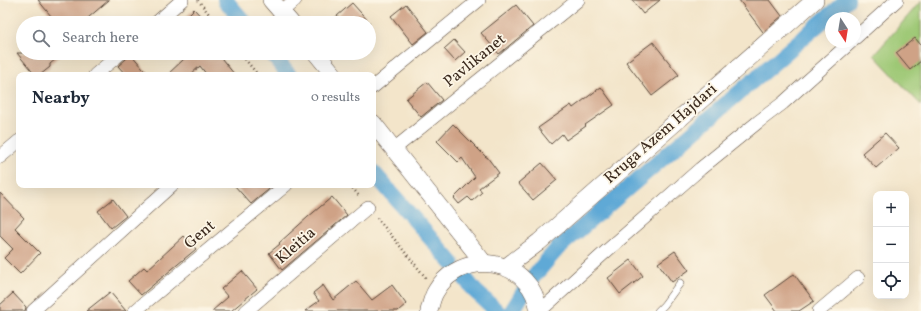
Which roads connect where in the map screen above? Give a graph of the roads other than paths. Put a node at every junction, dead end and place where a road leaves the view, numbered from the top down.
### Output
1 (182, 0) edge
2 (295, 0) edge
3 (479, 0) edge
4 (578, 0) edge
5 (897, 0) edge
6 (808, 2) edge
7 (281, 12) edge
8 (164, 16) edge
9 (861, 32) edge
10 (844, 48) edge
11 (113, 60) edge
12 (322, 60) edge
13 (99, 72) edge
14 (332, 72) edge
15 (376, 85) edge
16 (376, 127) edge
17 (16, 144) edge
18 (394, 148) junction
19 (0, 158) edge
20 (169, 188) edge
21 (282, 188) edge
22 (368, 207) road end
23 (484, 263) junction
24 (506, 267) junction
25 (858, 278) dead end
26 (680, 283) dead end
27 (33, 311) edge
28 (135, 311) edge
29 (246, 311) edge
30 (430, 311) edge
31 (540, 311) edge
32 (658, 311) edge
33 (819, 311) edge

1 - 8 street
2 - 7 street
3 - 15 street
4 - 18 street, Pavlikanet
5 - 9 street
6 - 24 street, Rruga Azem Hajdari
10 - 31 street
11 - 13 street
12 - 14 street
16 - 18 street
17 - 19 street
18 - 23 street
20 - 27 street
21 - 28 street, Gent
22 - 29 street, Kleitia
23 - 24 street
23 - 30 street
24 - 31 street
25 - 33 street
26 - 32 lane

